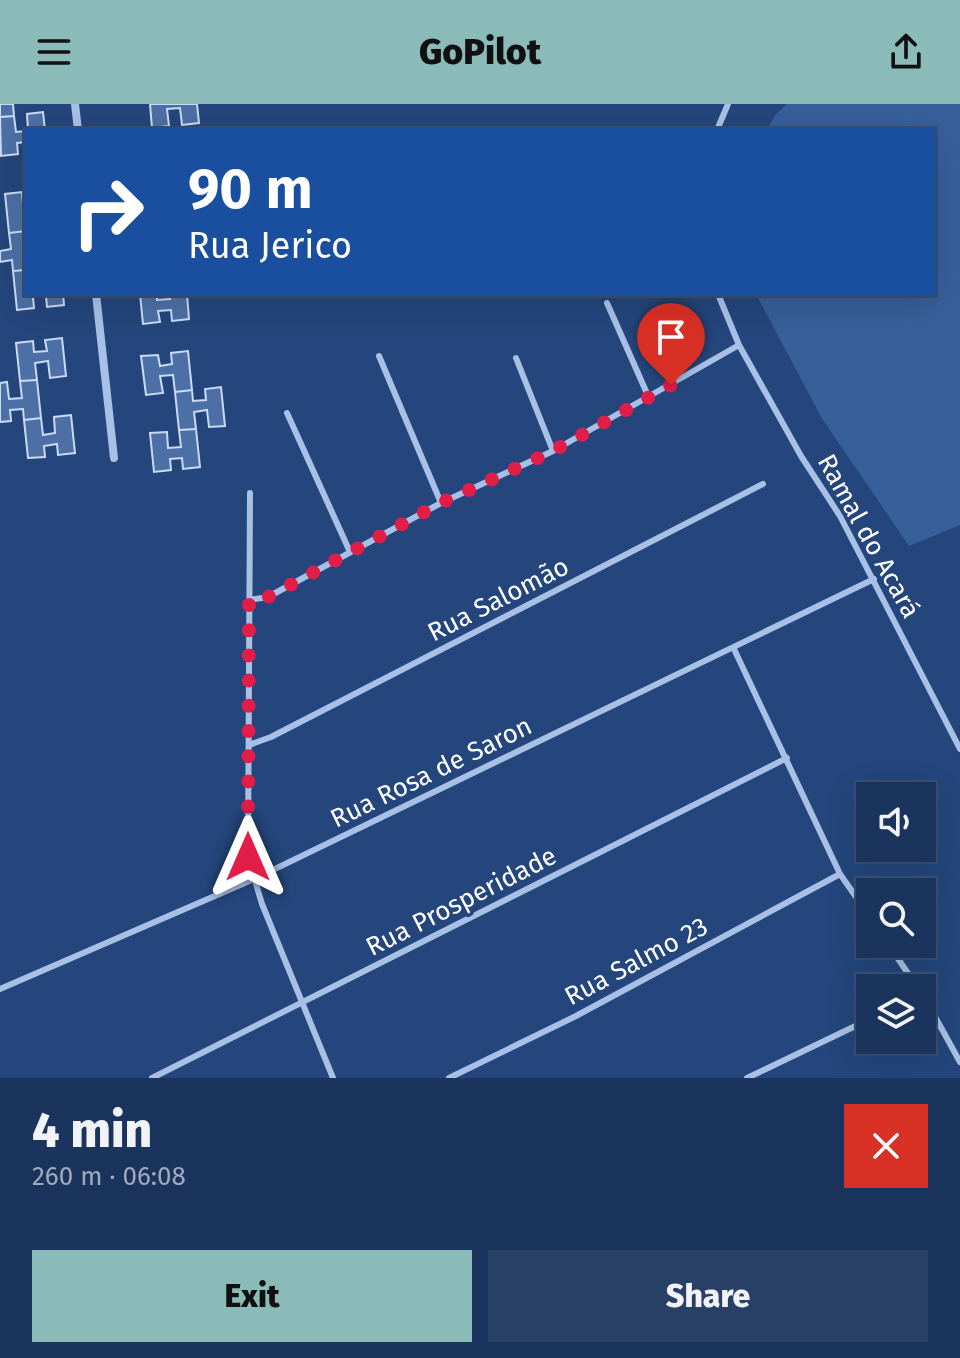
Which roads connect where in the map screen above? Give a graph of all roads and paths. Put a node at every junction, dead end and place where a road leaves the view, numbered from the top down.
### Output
1 (75, 104) edge
2 (728, 104) edge
3 (78, 128) edge
4 (718, 128) edge
5 (96, 296) edge
6 (719, 296) edge
7 (607, 303) dead end
8 (739, 345) junction
9 (379, 356) dead end
10 (516, 358) dead end
11 (649, 398) junction
12 (287, 413) dead end
13 (553, 451) junction
14 (114, 458) dead end
15 (763, 484) dead end
16 (250, 493) dead end
17 (441, 503) junction
18 (350, 552) junction
19 (874, 579) junction
20 (249, 600) junction
21 (734, 649) junction
22 (249, 745) junction
23 (960, 749) edge
24 (787, 758) junction
25 (840, 874) junction
26 (254, 879) junction
27 (856, 897) edge
28 (0, 989) edge
29 (301, 1005) junction
30 (936, 1019) edge
31 (856, 1026) edge
32 (960, 1062) edge
33 (152, 1078) edge
34 (333, 1078) edge
35 (449, 1078) edge
36 (747, 1078) edge

1 - 3 street
2 - 4 lane
5 - 14 street
6 - 8 lane, Ramal do Acará
7 - 11 lane
8 - 11 lane
8 - 19 lane, Ramal do Acará
9 - 17 lane
10 - 13 lane
11 - 13 lane
12 - 18 lane
13 - 17 lane
15 - 22 lane, Rua Salomão
16 - 20 lane
17 - 18 lane
18 - 20 lane
19 - 21 lane, Rua Rosa de Saron
19 - 23 lane, Ramal do Acará
20 - 22 lane
21 - 24 lane
21 - 26 lane, Rua Rosa de Saron
22 - 26 lane
24 - 25 lane
24 - 29 lane, Rua Prosperidade
25 - 27 lane
25 - 35 lane, Rua Salmo 23
26 - 28 lane, Rua Rosa de Saron
26 - 29 lane
29 - 33 lane, Rua Prosperidade
29 - 34 lane
30 - 32 lane
31 - 36 lane

